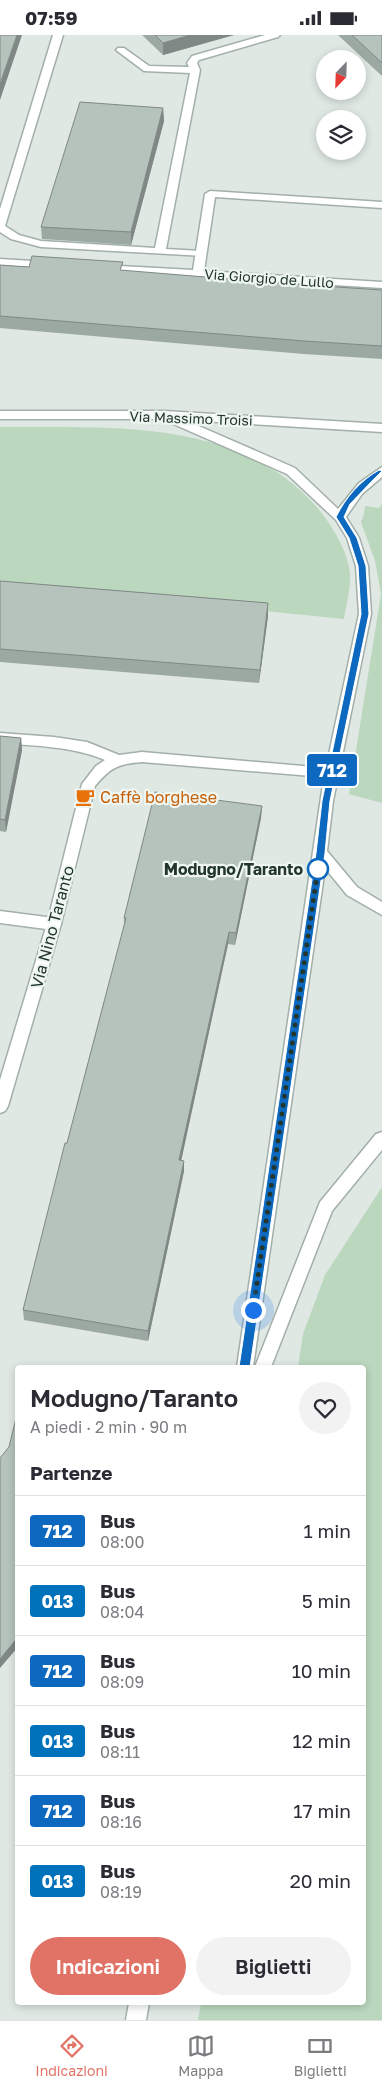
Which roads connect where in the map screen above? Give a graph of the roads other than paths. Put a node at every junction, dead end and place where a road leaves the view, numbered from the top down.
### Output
1 (58, 35) edge
2 (275, 35) edge
3 (122, 50) dead end
4 (195, 70) junction
5 (382, 205) edge
6 (0, 227) edge
7 (160, 251) junction
8 (201, 254) junction
9 (0, 262) edge
10 (59, 265) edge
11 (89, 267) edge
12 (198, 274) junction
13 (382, 285) edge
14 (0, 415) edge
15 (164, 415) junction
16 (382, 428) edge
17 (382, 471) edge
18 (340, 517) junction
19 (0, 737) edge
20 (117, 759) junction
21 (331, 773) junction
22 (320, 853) junction
23 (382, 909) edge
24 (0, 917) edge
25 (54, 924) junction
26 (0, 1106) edge
27 (382, 1139) edge
28 (245, 1365) edge
29 (264, 1365) edge
30 (139, 2005) edge
31 (136, 2020) edge

1 - 6 street
2 - 4 street
3 - 4 street
4 - 7 street
5 - 8 street, Via Giorgio de Lullo
6 - 7 street
7 - 8 street
8 - 12 street, Via Giorgio de Lullo
9 - 10 street
11 - 12 street
12 - 13 street, Via Giorgio de Lullo
14 - 15 street, Via Massimo Troisi
15 - 16 street, Via Massimo Troisi
15 - 18 street
17 - 18 street
18 - 21 street
19 - 20 street
20 - 21 street
20 - 25 street, Via Nino Taranto
21 - 22 street
22 - 23 street
22 - 28 street
24 - 25 street
25 - 26 street, Via Nino Taranto
27 - 29 street
30 - 31 street

